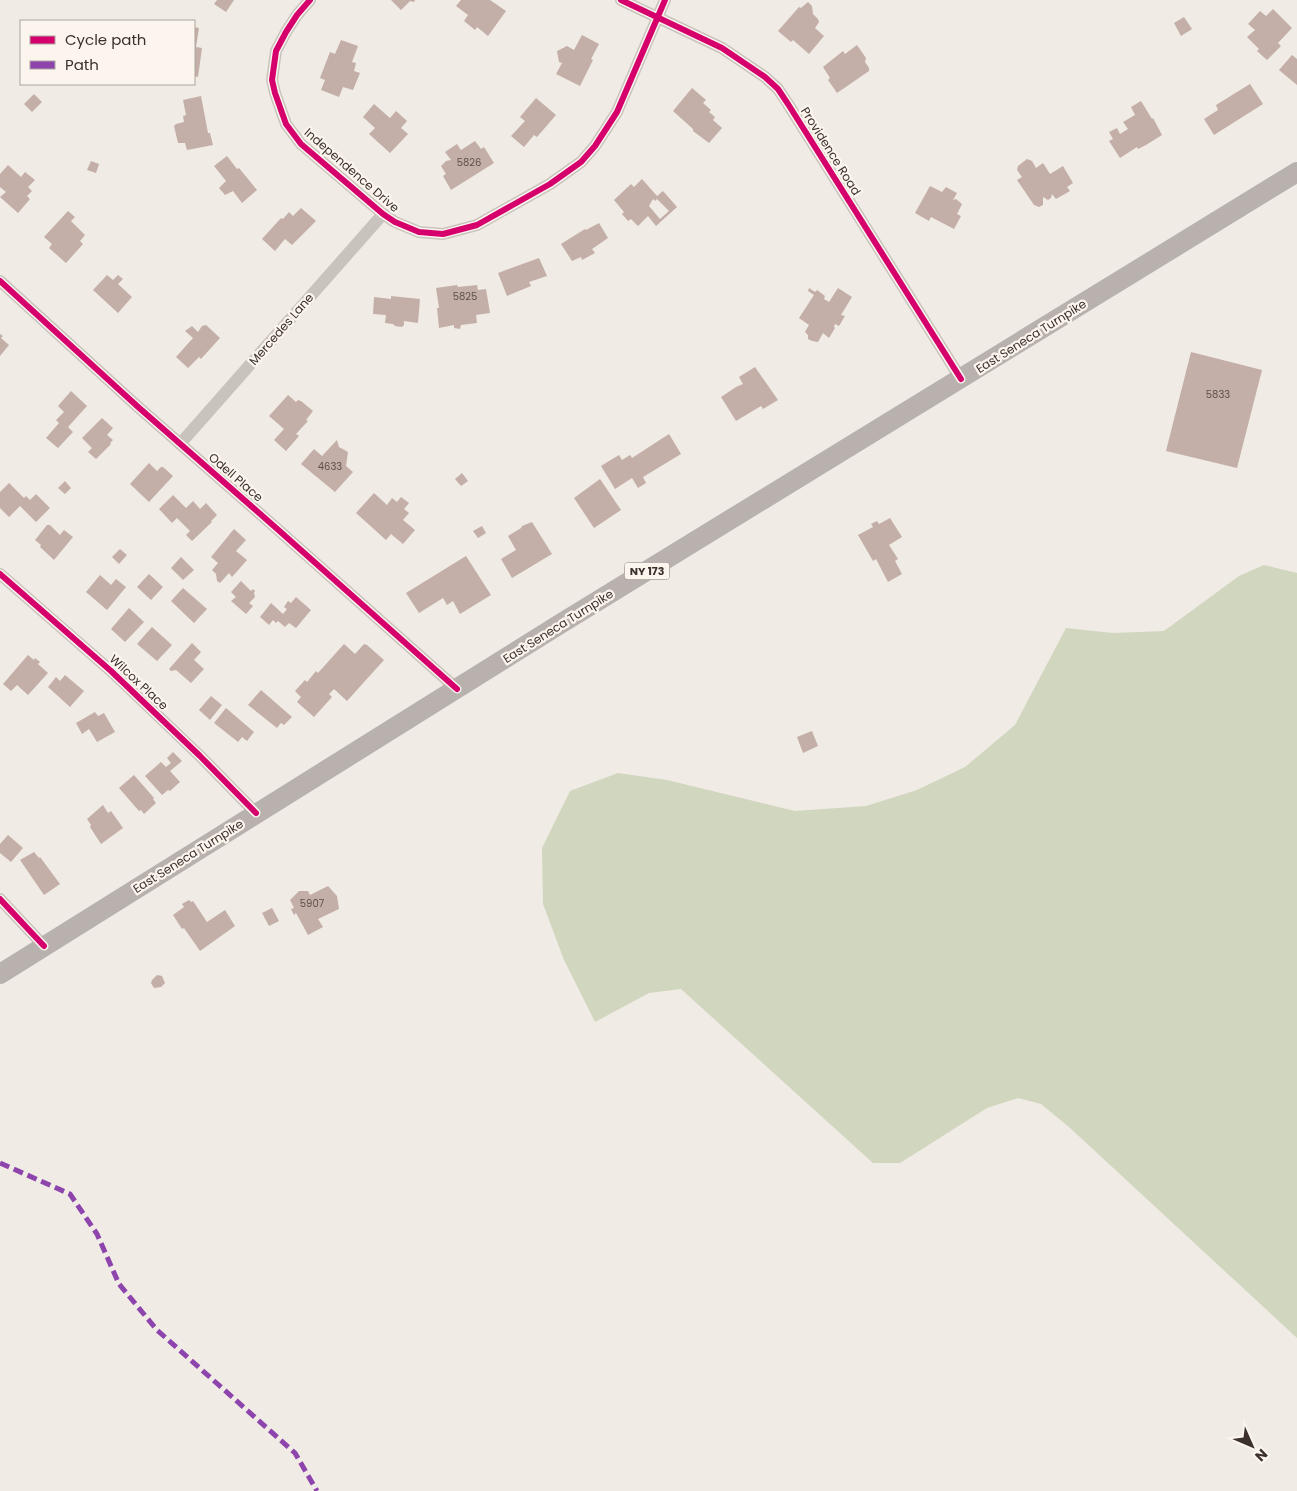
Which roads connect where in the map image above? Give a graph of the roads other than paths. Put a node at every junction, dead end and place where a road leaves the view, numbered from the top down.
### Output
1 (310, 0) edge
2 (621, 0) edge
3 (666, 0) edge
4 (658, 17) junction
5 (1297, 172) edge
6 (383, 214) junction
7 (0, 281) edge
8 (961, 379) junction
9 (180, 444) junction
10 (0, 574) edge
11 (458, 689) junction
12 (256, 813) junction
13 (0, 899) edge
14 (44, 946) junction
15 (0, 974) edge

1 - 6 street, Independence Drive
2 - 4 street, Providence Road
3 - 4 street, Independence Drive
4 - 6 street, Independence Drive
4 - 8 street, Providence Road
5 - 8 main road, East Seneca Turnpike / NY 173
6 - 9 street, Mercedes Lane
7 - 9 street, Odell Place
8 - 11 main road, East Seneca Turnpike / NY 173
9 - 11 street, Odell Place
10 - 12 street, Wilcox Place
11 - 12 main road, East Seneca Turnpike / NY 173
12 - 14 main road, East Seneca Turnpike / NY 173
13 - 14 street
14 - 15 main road, East Seneca Turnpike / NY 173

